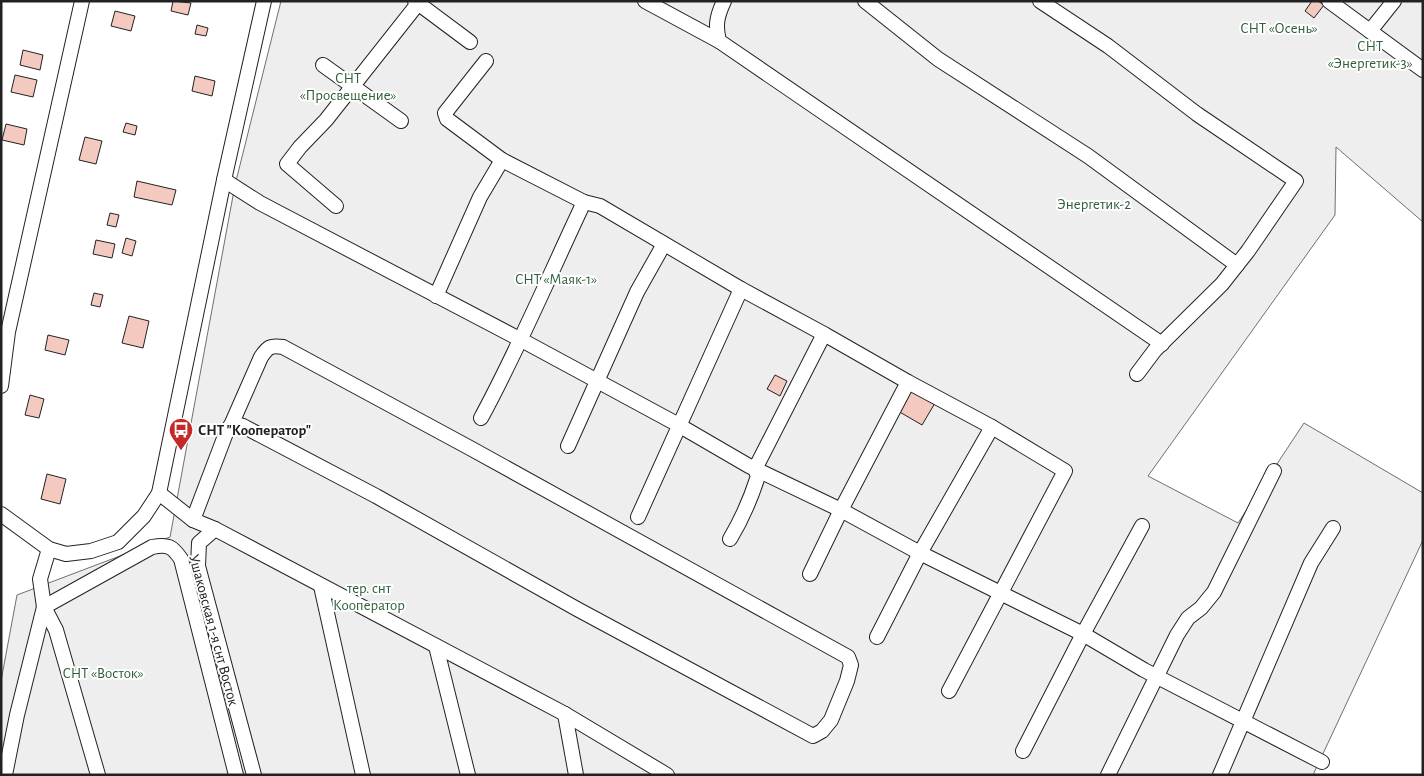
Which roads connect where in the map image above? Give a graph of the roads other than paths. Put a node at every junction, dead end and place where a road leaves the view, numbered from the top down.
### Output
1 (82, 1) edge
2 (264, 1) edge
3 (645, 1) edge
4 (724, 1) edge
5 (865, 1) edge
6 (1040, 1) edge
7 (1329, 1) edge
8 (1394, 1) edge
9 (418, 2) edge
10 (1370, 31) junction
11 (718, 41) junction
12 (470, 42) dead end
13 (486, 61) dead end
14 (323, 65) dead end
15 (1423, 70) edge
16 (352, 86) junction
17 (400, 121) dead end
18 (502, 160) junction
19 (224, 180) junction
20 (584, 202) junction
21 (336, 206) dead end
22 (664, 244) junction
23 (1236, 265) junction
24 (741, 289) junction
25 (436, 296) junction
26 (824, 334) junction
27 (520, 340) junction
28 (1162, 344) junction
29 (1137, 374) dead end
30 (596, 382) junction
31 (908, 382) junction
32 (1, 386) edge
33 (481, 418) dead end
34 (232, 423) junction
35 (679, 426) junction
36 (992, 427) junction
37 (568, 446) dead end
38 (755, 469) junction
39 (1274, 471) dead end
40 (159, 493) junction
41 (841, 510) junction
42 (1, 514) edge
43 (638, 517) dead end
44 (193, 520) junction
45 (1142, 526) dead end
46 (1333, 528) dead end
47 (215, 529) junction
48 (730, 539) dead end
49 (48, 549) junction
50 (920, 553) junction
51 (810, 574) dead end
52 (321, 586) junction
53 (1000, 592) junction
54 (44, 607) junction
55 (1083, 634) junction
56 (877, 637) dead end
57 (436, 646) junction
58 (1157, 677) junction
59 (949, 690) dead end
60 (565, 714) junction
61 (1243, 721) junction
62 (1022, 751) dead end
63 (1322, 762) dead end
64 (5, 775) edge
65 (98, 775) edge
66 (236, 775) edge
67 (254, 775) edge
68 (363, 775) edge
69 (468, 775) edge
70 (576, 775) edge
71 (667, 775) edge
72 (1108, 775) edge
73 (1220, 775) edge

1 - 32 street
2 - 19 street
3 - 11 street
4 - 11 street
5 - 23 street
6 - 23 street
7 - 10 street
8 - 10 street
9 - 12 street
9 - 16 street
10 - 15 street
11 - 28 street
13 - 18 street
14 - 16 street
16 - 17 street
16 - 21 street
18 - 20 street
18 - 25 street
19 - 25 street
19 - 40 street
20 - 22 street
20 - 27 street
22 - 24 street
22 - 30 street
23 - 28 street
24 - 26 street
24 - 35 street
25 - 27 street
26 - 31 street
26 - 38 street
27 - 30 street
27 - 33 street
28 - 29 street
30 - 35 street
30 - 37 street
31 - 36 street
31 - 41 street
34 - 34 street
34 - 44 street
35 - 38 street
35 - 43 street
36 - 50 street
36 - 53 street
38 - 41 street
38 - 48 street
39 - 58 street
40 - 44 street
40 - 49 street
41 - 50 street
41 - 51 street
42 - 49 street
44 - 47 street
45 - 55 street
46 - 61 street
47 - 52 street
47 - 67 street
49 - 54 street
50 - 53 street
50 - 56 street
52 - 57 street
52 - 68 street
53 - 55 street
53 - 59 street
54 - 64 street
54 - 65 street
54 - 66 street, Ушаковская 1-я снт Восток
55 - 58 street
55 - 62 street
57 - 60 street
57 - 69 street
58 - 61 street
58 - 72 street
60 - 70 street
60 - 71 street
61 - 63 street
61 - 73 street

